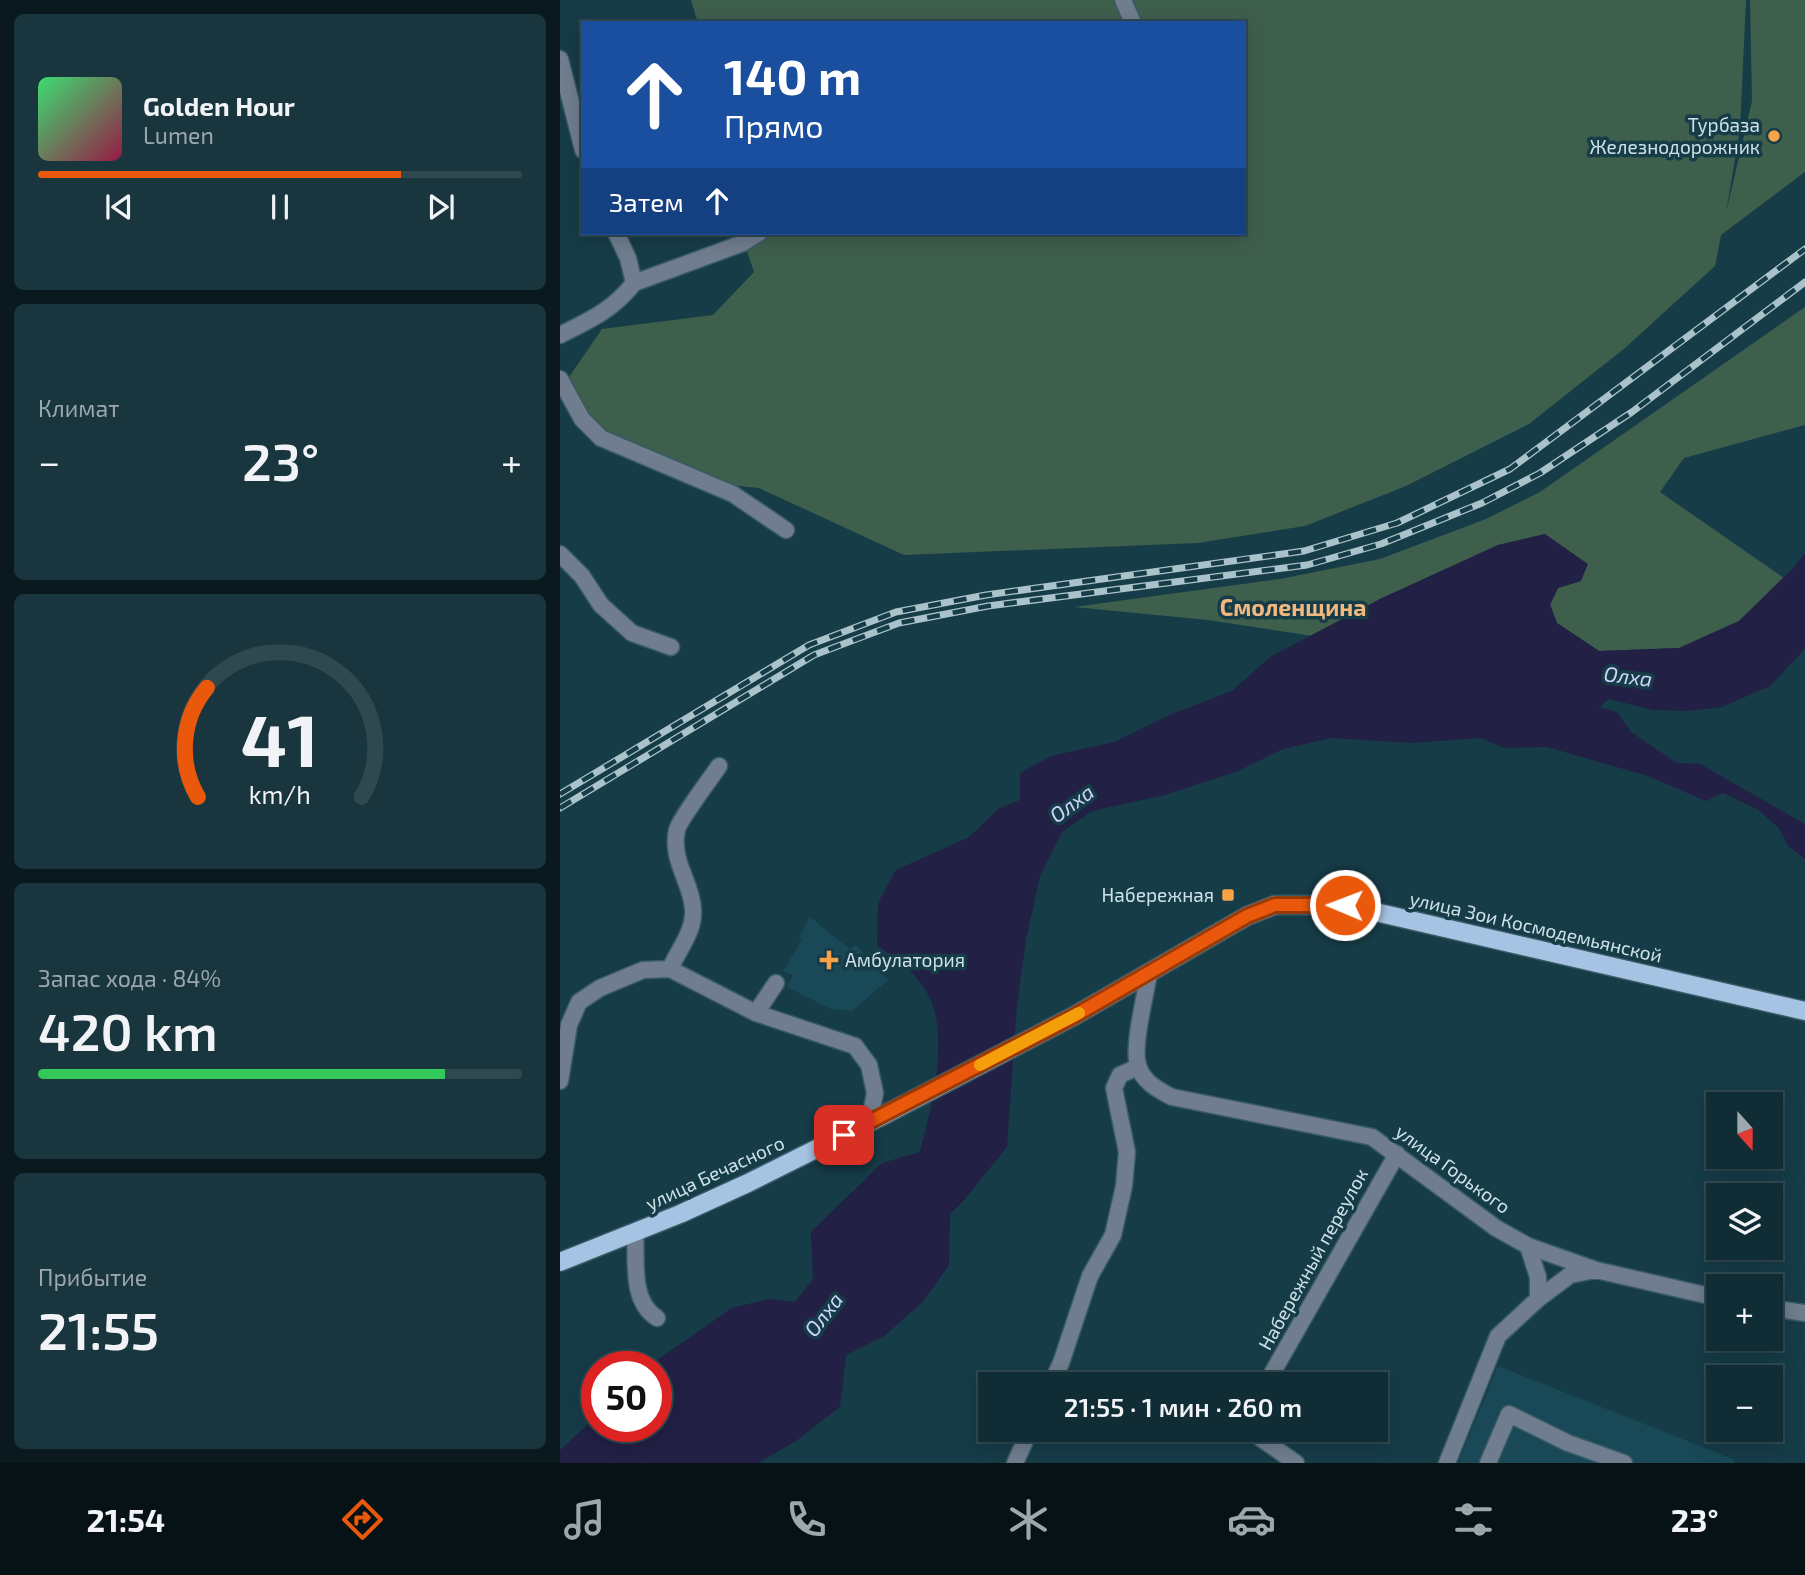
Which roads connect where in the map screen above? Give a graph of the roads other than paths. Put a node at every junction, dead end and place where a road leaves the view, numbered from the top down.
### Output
1 (1124, 0) edge
2 (1132, 21) edge
3 (560, 59) edge
4 (581, 142) edge
5 (617, 235) edge
6 (756, 235) edge
7 (634, 283) junction
8 (560, 335) edge
9 (560, 379) edge
10 (786, 530) dead end
11 (560, 554) edge
12 (671, 647) dead end
13 (719, 766) dead end
14 (670, 969) junction
15 (1149, 973) junction
16 (776, 983) dead end
17 (1805, 1011) edge
18 (756, 1013) junction
19 (1074, 1016) joint
20 (1138, 1067) junction
21 (560, 1081) edge
22 (876, 1119) junction
23 (1396, 1154) junction
24 (635, 1233) junction
25 (1528, 1246) junction
26 (560, 1262) edge
27 (1596, 1270) junction
28 (1706, 1295) edge
29 (1538, 1300) junction
30 (1783, 1310) edge
31 (1805, 1313) edge
32 (657, 1318) dead end
33 (1057, 1372) edge
34 (1273, 1372) edge
35 (1025, 1442) edge
36 (1266, 1442) edge
37 (1015, 1463) edge
38 (1296, 1463) edge
39 (1447, 1463) edge
40 (1488, 1463) edge
41 (1624, 1463) edge

1 - 2 street
3 - 4 street
5 - 7 street
6 - 7 street
7 - 8 street
9 - 10 street
11 - 12 street
13 - 14 street
14 - 18 street
14 - 21 street
15 - 17 main road, улица Зои Космодемьянской
15 - 19 main road, улица Зои Космодемьянской
15 - 20 street
16 - 18 street
18 - 22 street
19 - 22 main road, улица Бечасного
20 - 23 street, улица Горького
20 - 33 street
22 - 24 main road, улица Бечасного
23 - 25 street, улица Горького
23 - 34 street, Набережный переулок
24 - 26 main road, улица Бечасного
24 - 32 street
25 - 27 street, улица Горького
25 - 29 street
27 - 28 street, улица Горького
27 - 29 street
29 - 39 street
30 - 31 street
35 - 37 street
36 - 38 street
40 - 41 street

